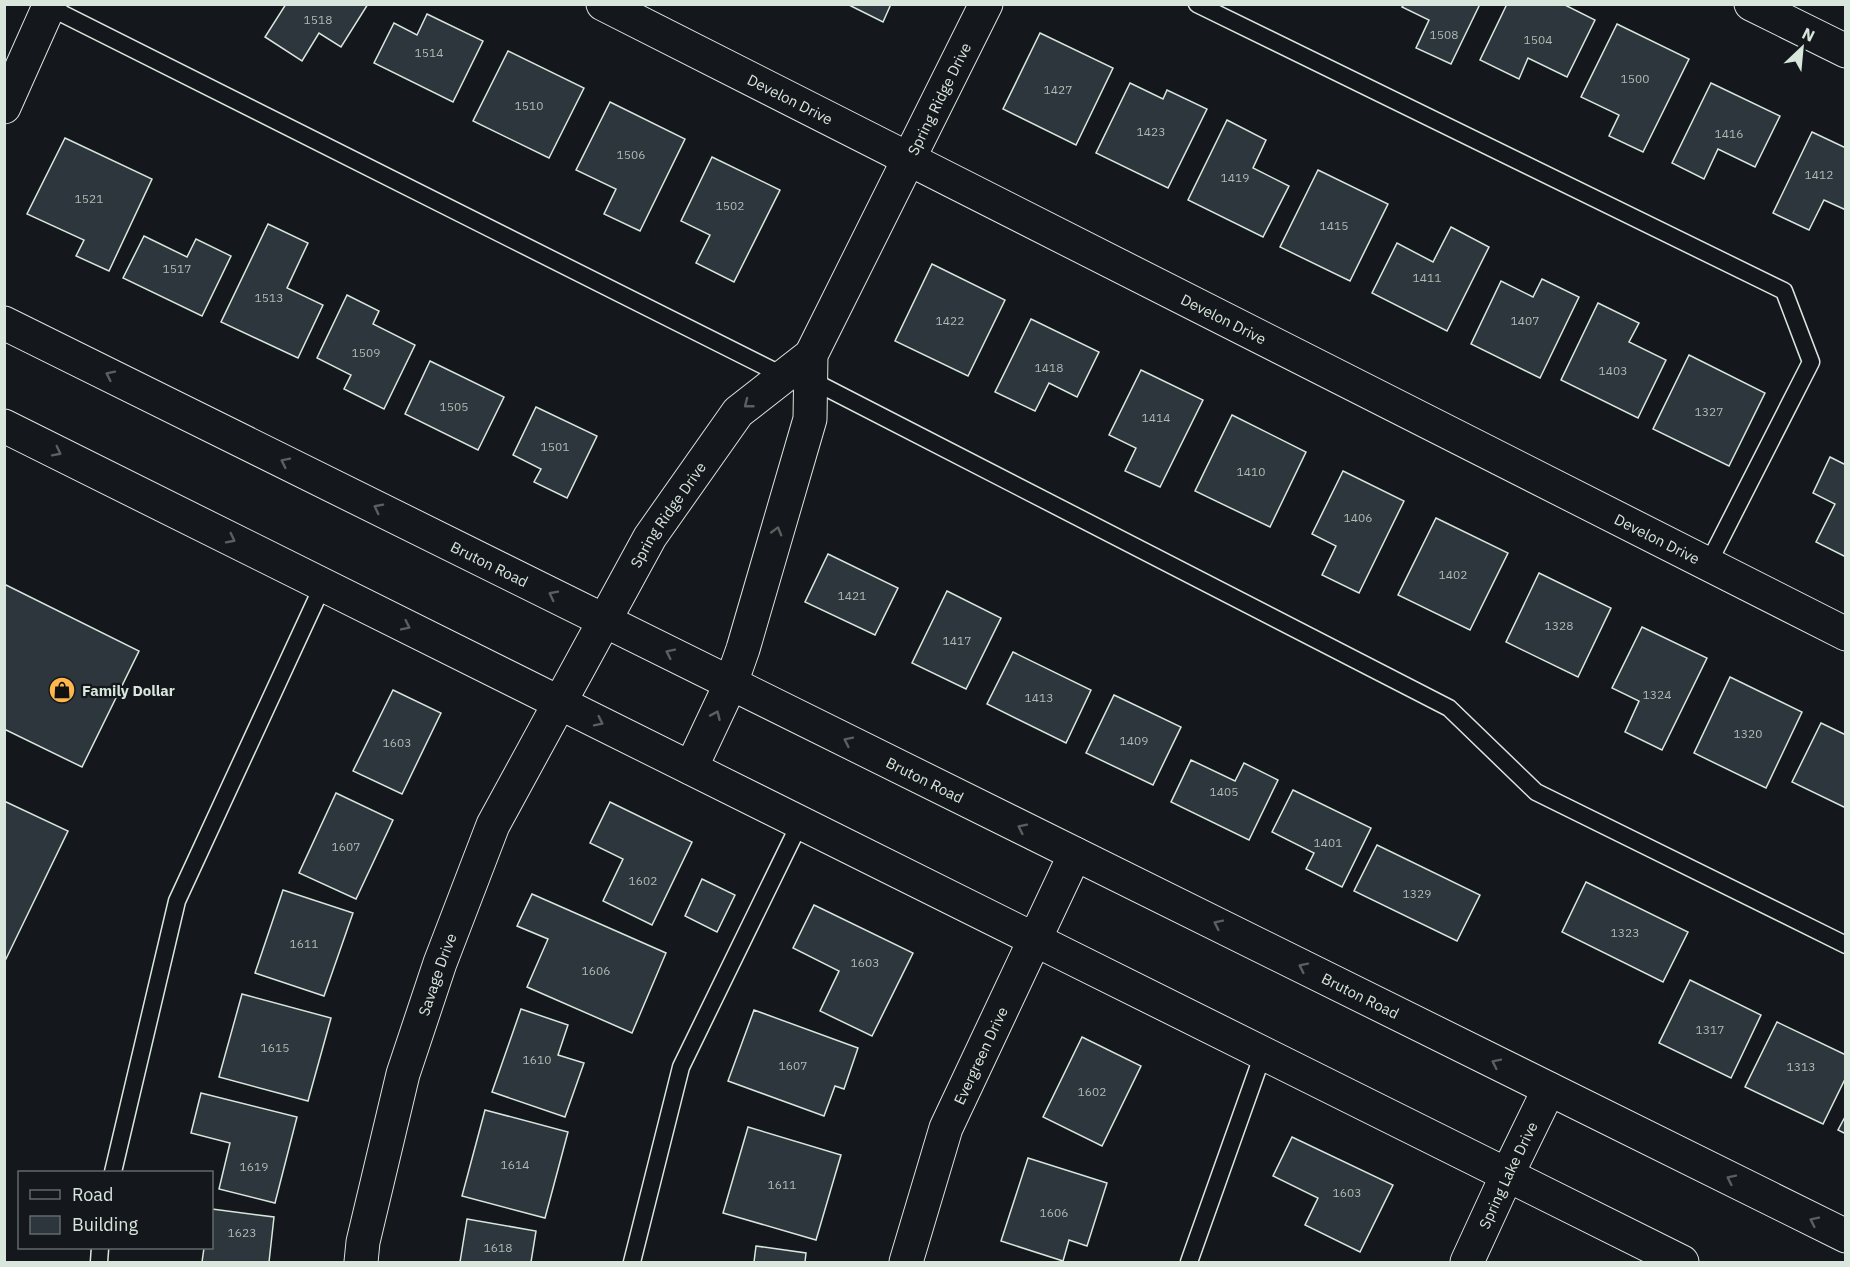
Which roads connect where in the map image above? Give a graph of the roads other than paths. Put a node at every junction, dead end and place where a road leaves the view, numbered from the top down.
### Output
1 (603, 4) edge
2 (986, 4) edge
3 (1197, 4) edge
4 (1751, 4) edge
5 (49, 6) edge
6 (1845, 51) edge
7 (4, 107) edge
8 (910, 159) junction
9 (4, 323) edge
10 (802, 371) junction
11 (4, 426) edge
12 (1708, 564) junction
13 (323, 585) junction
14 (605, 621) junction
15 (1845, 634) edge
16 (730, 683) junction
17 (560, 703) junction
18 (691, 768) junction
19 (800, 823) junction
20 (1075, 854) junction
21 (1035, 940) junction
22 (1845, 945) edge
23 (1263, 1054) junction
24 (1549, 1089) junction
25 (113, 1171) edge
26 (1507, 1175) junction
27 (1845, 1236) edge
28 (361, 1263) edge
29 (632, 1263) edge
30 (906, 1263) edge
31 (1189, 1263) edge
32 (1467, 1263) edge
33 (1682, 1263) edge

1 - 8 street, Develon Drive
2 - 8 street, Spring Ridge Drive
3 - 12 lane
4 - 6 street
5 - 7 street
5 - 10 lane
8 - 10 street, Spring Ridge Drive
8 - 12 street, Develon Drive
14 -> 9 street, Bruton Road
10 -> 14 street, Spring Ridge Drive
16 -> 10 street, Spring Ridge Drive
10 - 22 lane
11 -> 13 street
12 - 15 street, Develon Drive
13 -> 17 street
13 - 25 lane
16 -> 14 street, Bruton Road
14 - 17 street, Spring Ridge Drive
18 -> 16 street, Spring Ridge Drive
20 -> 16 street, Bruton Road
17 -> 18 street
17 - 28 street, Savage Drive
18 - 19 street
19 - 21 street
19 - 29 lane
20 - 21 street, Evergreen Drive
24 -> 20 street, Bruton Road
21 - 23 street
21 - 30 street, Evergreen Drive
23 - 26 street
23 - 31 lane
24 - 26 street, Spring Lake Drive
27 -> 24 street, Bruton Road
26 - 32 street, Spring Lake Drive
26 - 33 street

